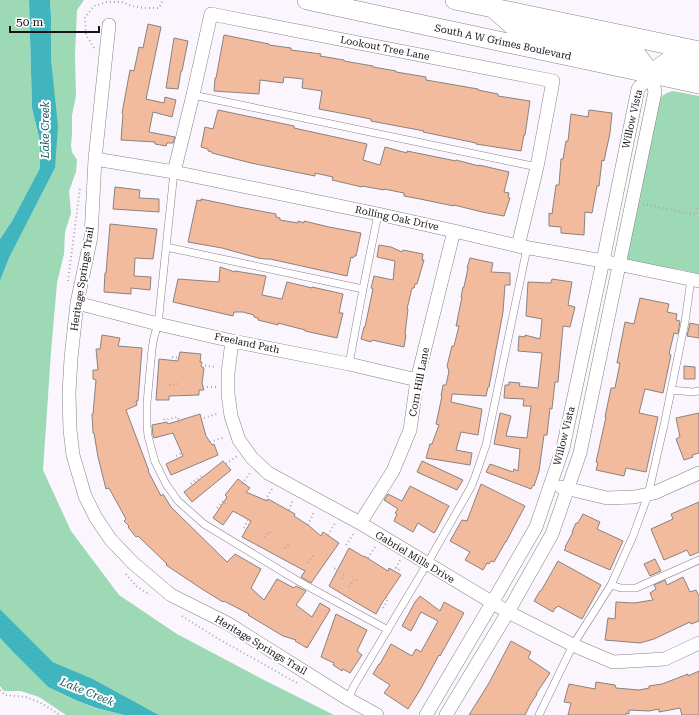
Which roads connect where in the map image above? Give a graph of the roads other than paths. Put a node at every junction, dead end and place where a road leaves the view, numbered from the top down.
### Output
1 (306, 0) edge
2 (367, 0) edge
3 (455, 0) edge
4 (493, 8) junction
5 (404, 21) junction
6 (109, 25) dead end
7 (699, 51) edge
8 (699, 67) edge
9 (651, 74) junction
10 (699, 84) edge
11 (193, 95) junction
12 (95, 158) junction
13 (537, 168) junction
14 (174, 172) junction
15 (378, 214) junction
16 (454, 230) junction
17 (166, 247) junction
18 (522, 247) junction
19 (603, 261) junction
20 (620, 264) junction
21 (695, 280) edge
22 (363, 289) junction
23 (77, 303) junction
24 (158, 324) junction
25 (232, 341) junction
26 (349, 364) junction
27 (417, 380) junction
28 (671, 390) junction
29 (699, 391) edge
30 (699, 473) edge
31 (550, 485) junction
32 (568, 488) junction
33 (648, 494) junction
34 (357, 528) junction
35 (699, 560) edge
36 (427, 564) junction
37 (611, 585) junction
38 (492, 603) junction
39 (508, 612) junction
40 (388, 630) junction
41 (699, 643) edge
42 (573, 645) junction
43 (348, 699) junction
44 (377, 715) edge
45 (426, 715) edge
46 (446, 715) edge
47 (539, 715) edge

1 - 5 main road, South A W Grimes Boulevard
2 - 5 main road
3 - 4 main road
4 - 7 main road
4 - 9 main road
5 - 9 main road, South A W Grimes Boulevard
6 - 12 street, Heritage Springs Trail
8 - 9 main road
9 - 10 main road, South A W Grimes Boulevard
9 - 19 street, Willow Vista
9 - 20 street, Willow Vista
11 - 13 lane
11 - 13 street, Lookout Tree Lane
11 - 14 street, Lookout Tree Lane
12 - 14 street, Rolling Oak Drive
12 - 23 street, Heritage Springs Trail
13 - 18 street, Lookout Tree Lane
14 - 15 street, Rolling Oak Drive
14 - 17 lane
15 - 16 street, Rolling Oak Drive
15 - 22 lane
16 - 18 street, Rolling Oak Drive
16 - 27 street, Corn Hill Lane
17 - 22 lane
17 - 24 lane
18 - 19 street, Rolling Oak Drive
18 - 36 lane
19 - 20 street, Rolling Oak Drive
19 - 31 street, Willow Vista
20 - 21 street, Rolling Oak Drive
20 - 32 street, Willow Vista
21 - 28 lane
22 - 26 lane
23 - 24 street, Freeland Path
23 - 43 street, Heritage Springs Trail
24 - 25 street, Freeland Path
24 - 40 lane
25 - 26 street, Freeland Path
25 - 34 street, Gabriel Mills Drive
26 - 27 street, Freeland Path
27 - 34 street, Corn Hill Lane
28 - 29 lane
28 - 33 lane
30 - 33 street
31 - 32 street
31 - 38 street, Willow Vista
32 - 33 street
32 - 39 street, Willow Vista
33 - 37 lane
34 - 36 street, Gabriel Mills Drive
35 - 37 lane
36 - 38 street, Gabriel Mills Drive
36 - 40 lane
37 - 42 lane
38 - 39 street, Gabriel Mills Drive
38 - 45 street, Willow Vista
39 - 42 street, Gabriel Mills Drive
39 - 46 street, Willow Vista
40 - 43 lane
41 - 42 street, Gabriel Mills Drive
42 - 47 lane
43 - 44 street, Heritage Springs Trail

